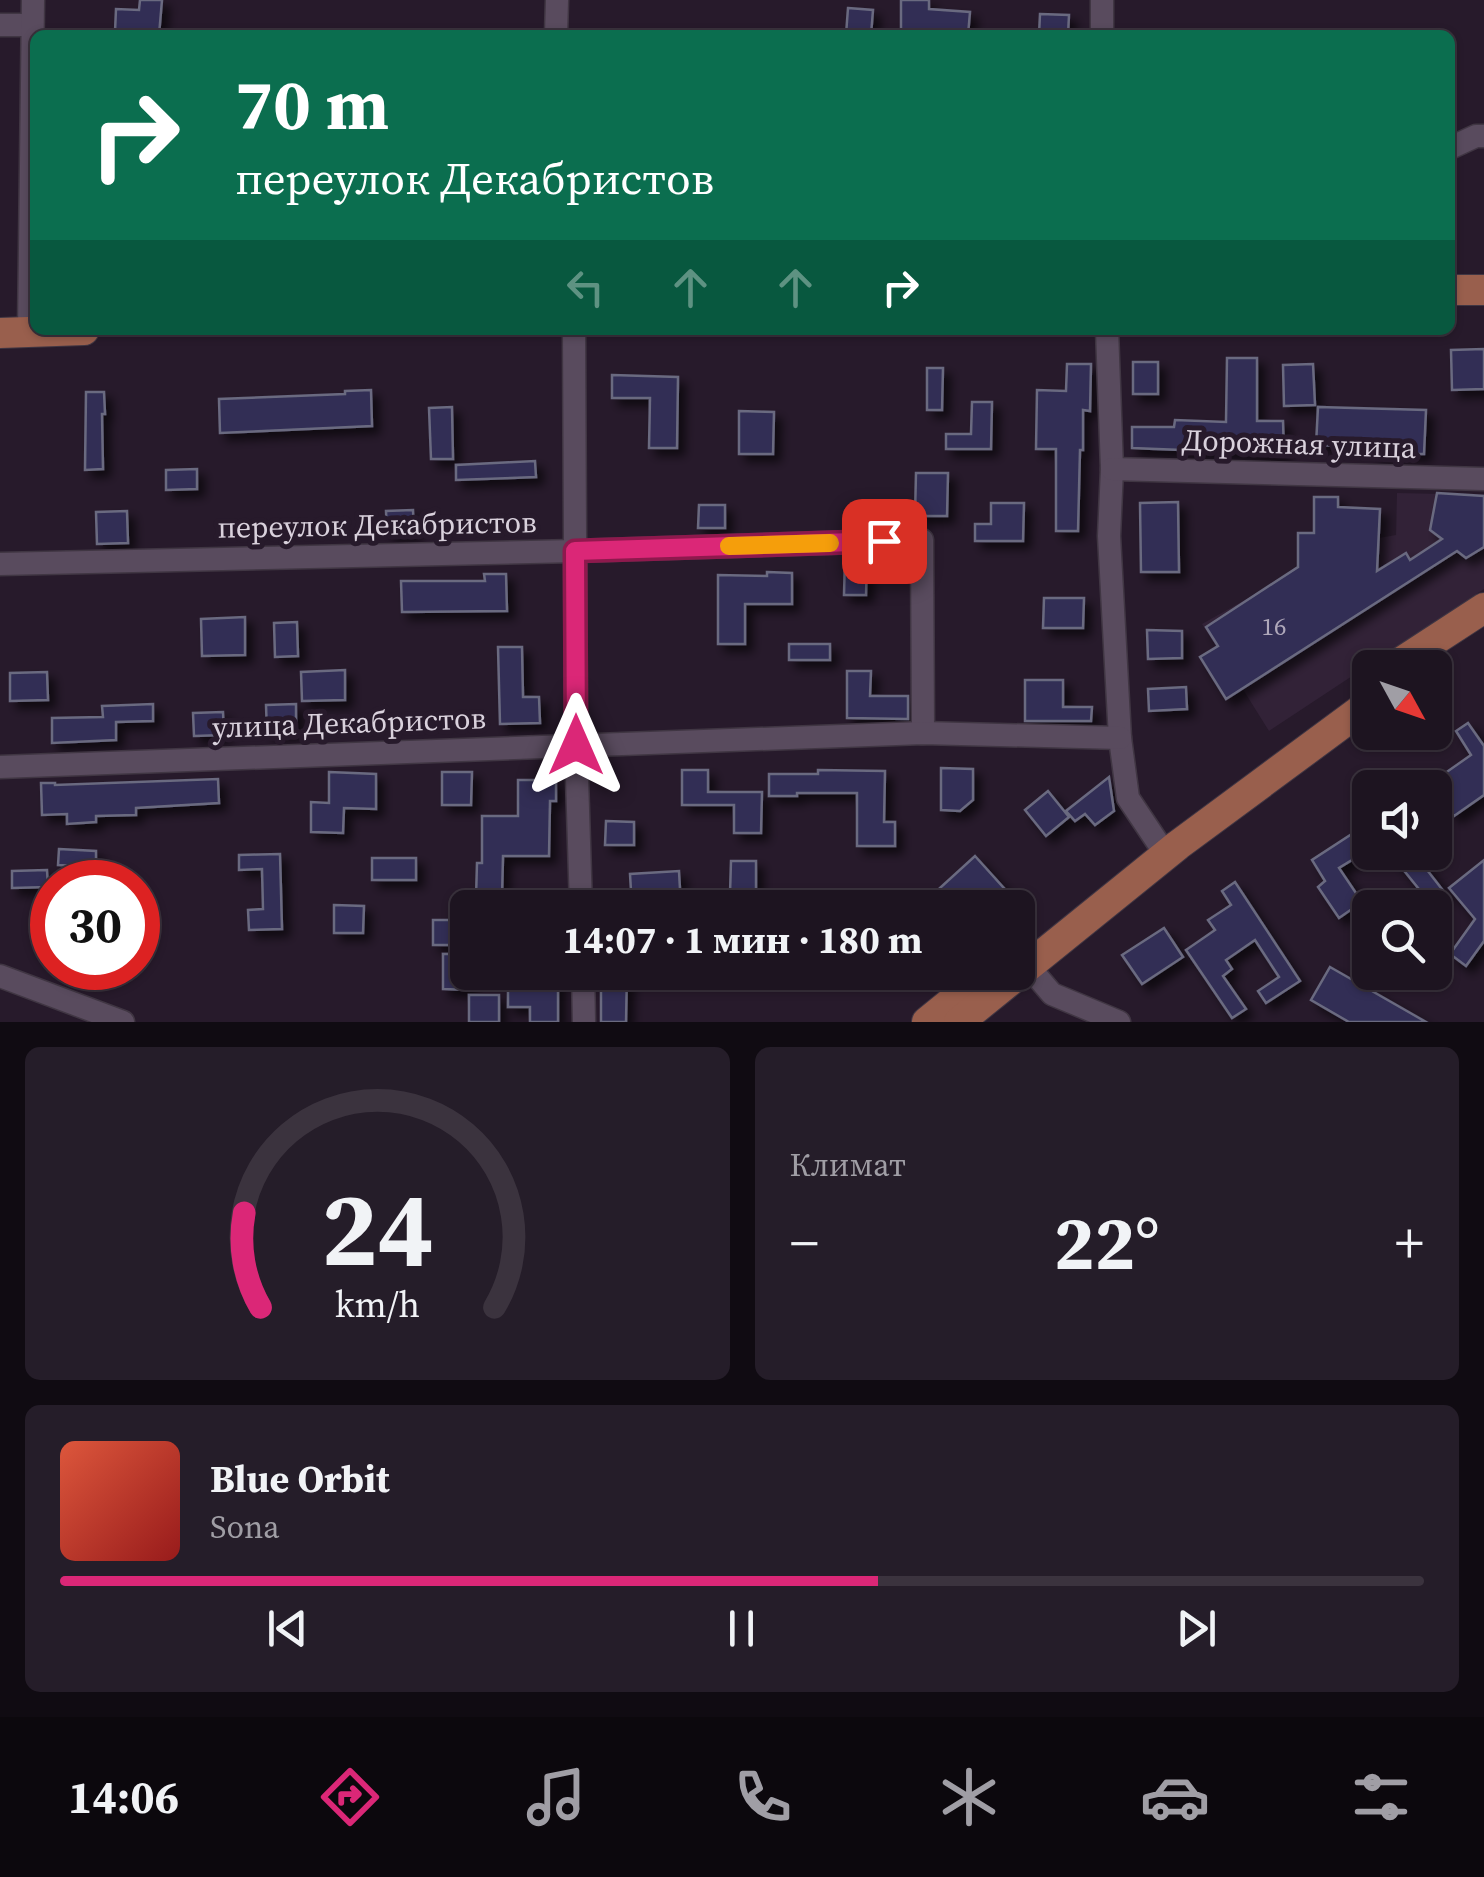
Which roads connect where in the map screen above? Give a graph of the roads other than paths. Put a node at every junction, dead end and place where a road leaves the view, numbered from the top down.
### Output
1 (34, 0) edge
2 (557, 0) edge
3 (1102, 0) edge
4 (32, 24) junction
5 (0, 26) edge
6 (32, 30) edge
7 (556, 30) edge
8 (1102, 30) edge
9 (30, 104) edge
10 (1484, 136) edge
11 (1455, 146) edge
12 (1455, 290) edge
13 (1484, 290) edge
14 (15, 332) edge
15 (574, 335) edge
16 (1107, 335) edge
17 (1112, 468) junction
18 (1484, 479) edge
19 (575, 551) junction
20 (0, 564) edge
21 (1484, 608) edge
22 (1484, 631) edge
23 (1420, 650) edge
24 (1452, 651) edge
25 (1352, 697) edge
26 (1352, 716) edge
27 (923, 733) junction
28 (1120, 738) junction
29 (576, 745) junction
30 (0, 767) edge
31 (1160, 847) junction
32 (580, 890) edge
33 (1035, 945) edge
34 (1035, 973) edge
35 (0, 976) edge
36 (583, 990) edge
37 (966, 990) edge
38 (989, 990) edge
39 (123, 1022) edge
40 (584, 1022) edge
41 (928, 1022) edge
42 (958, 1022) edge
43 (1119, 1022) edge

1 - 4 street
2 - 7 street
3 - 8 street
4 - 5 street
4 - 6 street
9 - 14 street
10 - 11 street
12 - 13 main road
15 - 19 street
16 - 17 street
17 - 18 street, Дорожная улица
17 - 28 street
19 - 20 street, переулок Декабристов
19 - 27 street, переулок Декабристов
19 - 29 street
21 - 23 main road
22 - 24 main road
25 - 31 main road
26 - 31 main road
27 - 28 street, улица Декабристов
27 - 29 street, улица Декабристов
28 - 31 street
29 - 30 street, улица Декабристов
29 - 32 street
31 - 33 main road
34 - 43 street
35 - 39 street
36 - 40 street
37 - 41 main road
38 - 42 main road

